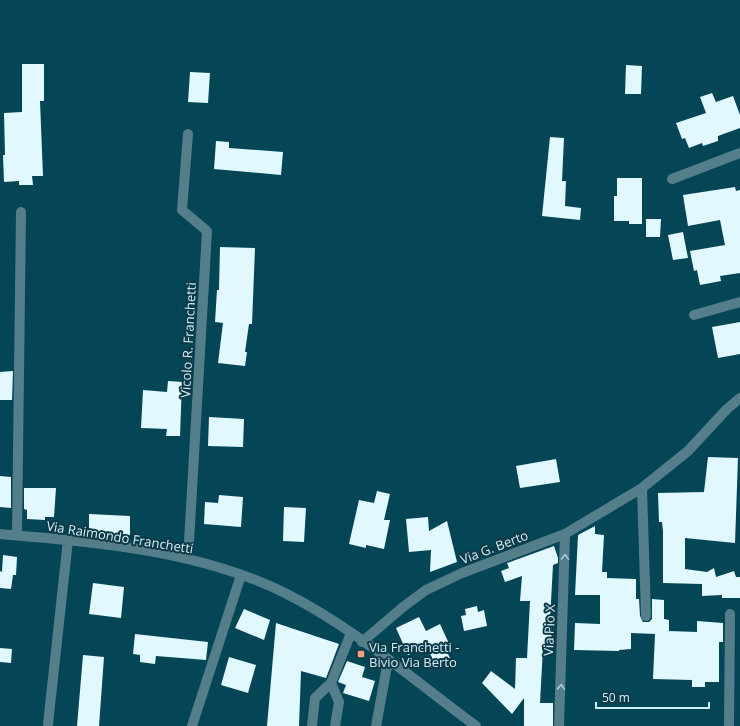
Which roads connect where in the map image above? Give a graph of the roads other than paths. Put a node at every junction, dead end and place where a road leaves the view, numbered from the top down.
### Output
1 (188, 134) dead end
2 (740, 153) edge
3 (672, 179) dead end
4 (21, 212) dead end
5 (740, 302) edge
6 (694, 315) dead end
7 (739, 400) edge
8 (642, 488) junction
9 (0, 534) edge
10 (565, 534) junction
11 (17, 535) junction
12 (68, 540) junction
13 (188, 559) junction
14 (241, 575) junction
15 (730, 614) dead end
16 (646, 616) dead end
17 (350, 633) junction
18 (362, 642) junction
19 (388, 661) junction
20 (331, 683) junction
21 (48, 724) dead end
22 (192, 726) edge
23 (312, 726) edge
24 (335, 726) edge
25 (376, 726) edge
26 (476, 726) edge
27 (559, 726) edge
28 (729, 726) edge

1 - 13 street, Vicolo R. Franchetti
2 - 3 street
4 - 11 street
5 - 6 street
7 - 8 street, Via G. Berto
8 - 10 street, Via G. Berto
8 - 16 street
9 - 11 street, Via Raimondo Franchetti
10 - 18 street, Via G. Berto
27 -> 10 street, Via Pio X
11 - 12 street, Via Raimondo Franchetti
12 - 13 street, Via Raimondo Franchetti
12 - 21 street
13 - 14 street, Via Raimondo Franchetti
14 - 17 street, Via Raimondo Franchetti
14 - 22 street
15 - 28 street
17 - 18 street, Via Raimondo Franchetti
17 - 20 street
18 - 19 street, Via Raimondo Franchetti
19 - 25 street
19 - 26 street, Via Raimondo Franchetti
20 - 23 street
20 - 24 street

